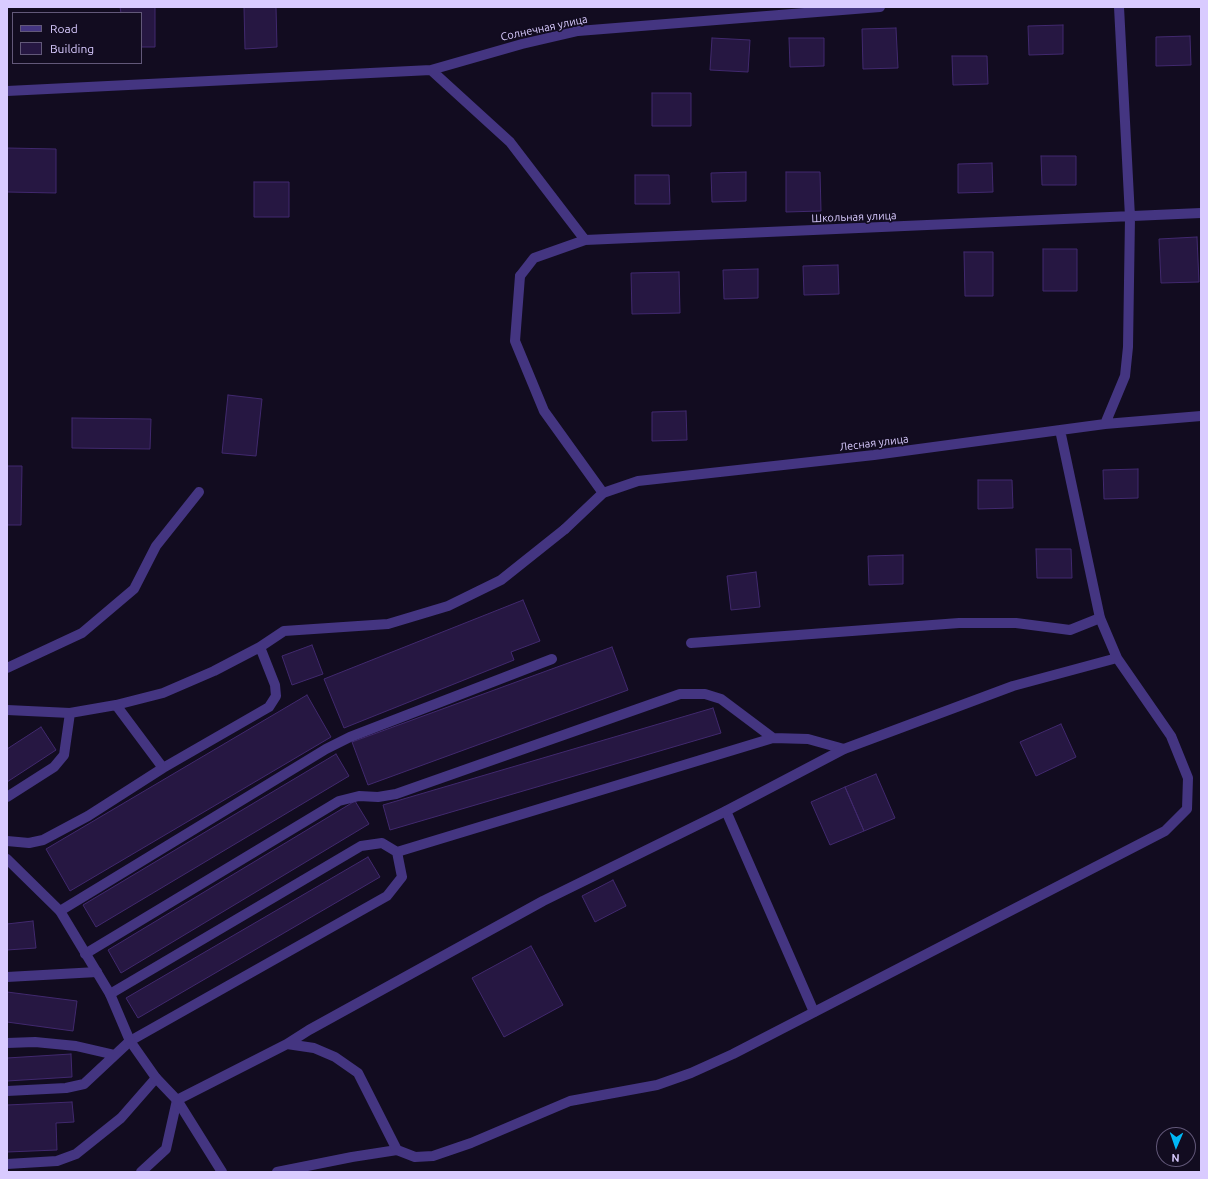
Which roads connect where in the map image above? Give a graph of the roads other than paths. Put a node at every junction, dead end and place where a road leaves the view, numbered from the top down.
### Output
1 (880, 7) edge
2 (1119, 7) edge
3 (431, 70) junction
4 (7, 91) edge
5 (1201, 213) edge
6 (1130, 217) junction
7 (585, 240) junction
8 (1201, 416) edge
9 (1106, 424) junction
10 (1060, 430) junction
11 (199, 492) dead end
12 (603, 493) junction
13 (1100, 618) junction
14 (691, 643) dead end
15 (260, 648) junction
16 (1117, 658) junction
17 (552, 659) dead end
18 (7, 668) edge
19 (116, 705) junction
20 (7, 710) edge
21 (70, 713) junction
22 (773, 738) junction
23 (844, 749) junction
24 (163, 768) junction
25 (7, 797) edge
26 (726, 811) junction
27 (7, 841) edge
28 (397, 852) junction
29 (7, 858) edge
30 (60, 911) junction
31 (85, 954) junction
32 (97, 972) junction
33 (7, 977) edge
34 (110, 994) junction
35 (814, 1012) junction
36 (130, 1041) junction
37 (7, 1043) edge
38 (287, 1044) junction
39 (116, 1055) junction
40 (156, 1078) junction
41 (7, 1091) edge
42 (177, 1100) junction
43 (397, 1150) junction
44 (7, 1164) edge
45 (141, 1172) edge
46 (222, 1172) edge
47 (277, 1172) edge

1 - 3 street, Солнечная улица
2 - 6 street
3 - 4 street, Солнечная улица
3 - 7 street
5 - 6 street, Школьная улица
6 - 7 street, Школьная улица
6 - 9 street
7 - 12 street, Школьная улица
8 - 9 street, Лесная улица
9 - 10 street, Лесная улица
10 - 12 street, Лесная улица
10 - 13 street
11 - 18 street
12 - 15 street, Лесная улица
13 - 14 street
13 - 16 street
15 - 19 street, Лесная улица
15 - 24 street
16 - 23 street
16 - 35 street
17 - 30 street
19 - 21 street, Лесная улица
19 - 24 street
20 - 21 street, Лесная улица
21 - 25 street
22 - 23 street
22 - 28 street
22 - 31 street
23 - 26 street
24 - 27 street
26 - 35 street
26 - 38 street
28 - 34 street
28 - 36 street
29 - 30 street
30 - 31 street
31 - 32 street
32 - 33 street
32 - 34 street
34 - 36 street
35 - 43 street
36 - 39 street
36 - 40 street
37 - 39 street
38 - 42 street
38 - 43 street
39 - 41 street
40 - 42 street
40 - 44 street
42 - 45 street
42 - 46 street
43 - 47 street

